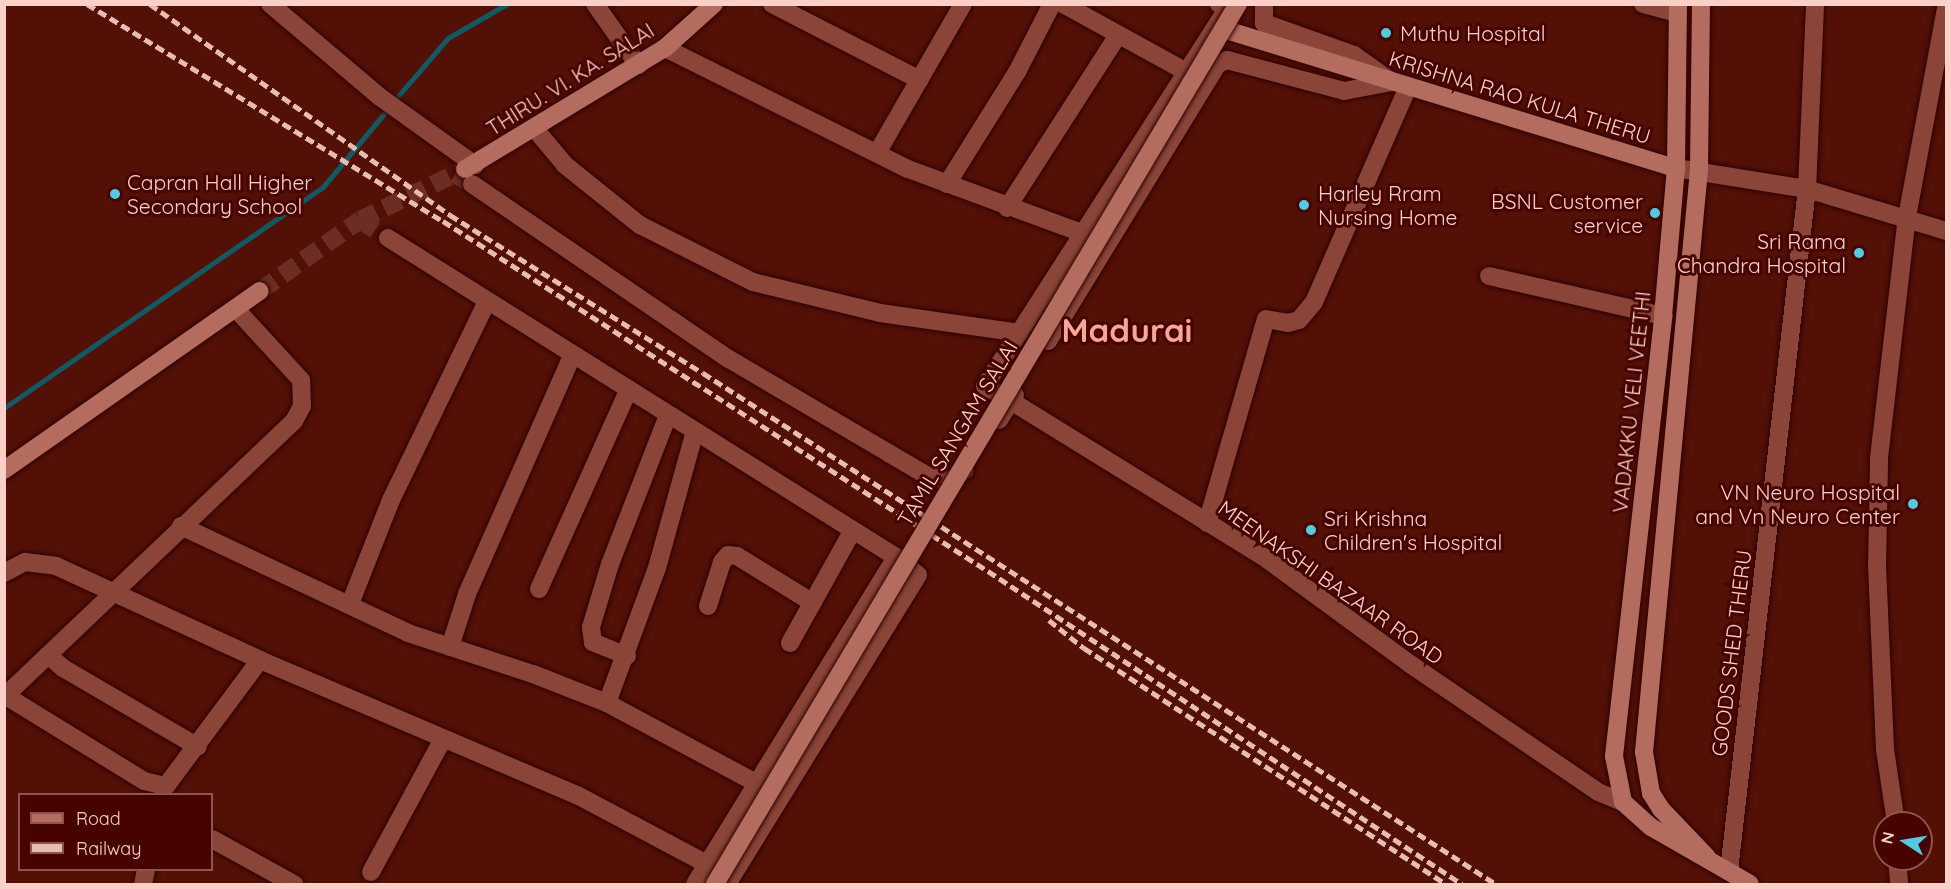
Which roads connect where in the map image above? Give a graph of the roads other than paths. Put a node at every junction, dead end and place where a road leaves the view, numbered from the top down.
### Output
1 (595, 4) edge
2 (772, 4) edge
3 (963, 4) edge
4 (1052, 4) edge
5 (1063, 4) edge
6 (1264, 4) edge
7 (1643, 4) edge
8 (1701, 4) edge
9 (1815, 4) edge
10 (274, 6) edge
11 (1228, 6) edge
12 (703, 8) edge
13 (1677, 9) edge
14 (1947, 9) edge
15 (1223, 29) junction
16 (1118, 35) junction
17 (665, 48) junction
18 (638, 65) junction
19 (1185, 71) junction
20 (920, 80) junction
21 (1400, 85) junction
22 (535, 129) junction
23 (877, 153) junction
24 (1676, 168) junction
25 (1699, 170) junction
26 (471, 173) junction
27 (948, 184) junction
28 (1807, 189) junction
29 (1006, 208) junction
30 (1906, 217) junction
31 (1947, 231) edge
32 (1085, 234) junction
33 (388, 238) tunnel mouth
34 (1489, 276) dead end
35 (260, 291) tunnel mouth
36 (488, 300) junction
37 (236, 309) junction
38 (1663, 316) junction
39 (1020, 333) junction
40 (573, 354) junction
41 (629, 389) junction
42 (1011, 401) junction
43 (668, 415) junction
44 (695, 431) junction
45 (4, 470) edge
46 (1207, 523) junction
47 (181, 526) junction
48 (853, 530) junction
49 (896, 557) junction
50 (4, 573) edge
51 (538, 589) dead end
52 (112, 594) junction
53 (813, 603) junction
54 (350, 604) junction
55 (708, 606) dead end
56 (790, 643) dead end
57 (450, 647) junction
58 (48, 655) junction
59 (627, 656) junction
60 (261, 660) junction
61 (5, 696) edge
62 (607, 703) junction
63 (443, 739) junction
64 (198, 747) junction
65 (1644, 752) junction
66 (756, 783) junction
67 (1623, 801) junction
68 (1895, 811) edge
69 (213, 840) edge
70 (1707, 857) junction
71 (707, 864) junction
72 (1729, 871) junction
73 (371, 872) dead end
74 (294, 885) edge
75 (695, 885) edge
76 (715, 885) edge
77 (727, 885) edge
78 (1750, 885) edge

1 - 18 street
2 - 20 street
3 - 20 street
4 - 27 street
5 - 16 street
6 - 21 street
7 - 13 street
8 - 25 main road
9 - 28 street, GOODS SHED THERU
10 - 26 street
11 - 15 main road, TAMIL SANGAM SALAI, bridge
11 - 19 street
12 - 17 main road, THIRU. VI. KA. SALAI
13 - 24 main road, VADAKKU VELI VEETHI
14 - 30 street
15 - 21 main road, KRISHNA RAO KULA THERU
15 - 76 main road, TAMIL SANGAM SALAI, bridge
16 - 19 street
16 - 29 street
17 - 18 main road, THIRU. VI. KA. SALAI
17 - 23 street
18 - 22 main road, THIRU. VI. KA. SALAI
19 - 32 street
20 - 23 street
21 - 24 main road, KRISHNA RAO KULA THERU
21 - 42 street
21 - 46 street
22 - 26 main road, THIRU. VI. KA. SALAI
22 - 39 street
23 - 27 street
24 - 25 street
24 - 38 main road, VADAKKU VELI VEETHI
25 - 28 street
25 - 65 main road
26 - 42 street
27 - 29 street
28 - 30 street
28 - 72 street, GOODS SHED THERU
29 - 32 street
30 - 31 street
30 - 68 street
32 - 39 street
33 - 36 street
34 - 38 street
35 - 37 main road
36 - 40 street
36 - 54 street
37 - 45 main road
37 - 47 street
38 - 67 main road, VADAKKU VELI VEETHI
39 - 42 street, MEENAKSHI BAZAAR ROAD
40 - 41 street
40 - 57 street
41 - 43 street
41 - 51 street
42 - 46 street, MEENAKSHI BAZAAR ROAD
43 - 44 street
43 - 59 street
44 - 48 street
44 - 59 street
46 - 67 street, MEENAKSHI BAZAAR ROAD
47 - 52 street
47 - 54 street
48 - 49 street
48 - 53 street
49 - 66 street
49 - 77 street
50 - 52 street
52 - 58 street
52 - 60 street
53 - 55 street
53 - 56 street
54 - 57 street
57 - 62 street
58 - 61 street
58 - 64 street
59 - 62 street
60 - 63 street
60 - 64 street
61 - 64 street
62 - 66 street
63 - 71 street
63 - 73 street
65 - 67 main road
65 - 70 main road
66 - 71 street
67 - 70 main road
69 - 74 street
70 - 72 main road
71 - 75 street
72 - 78 main road

